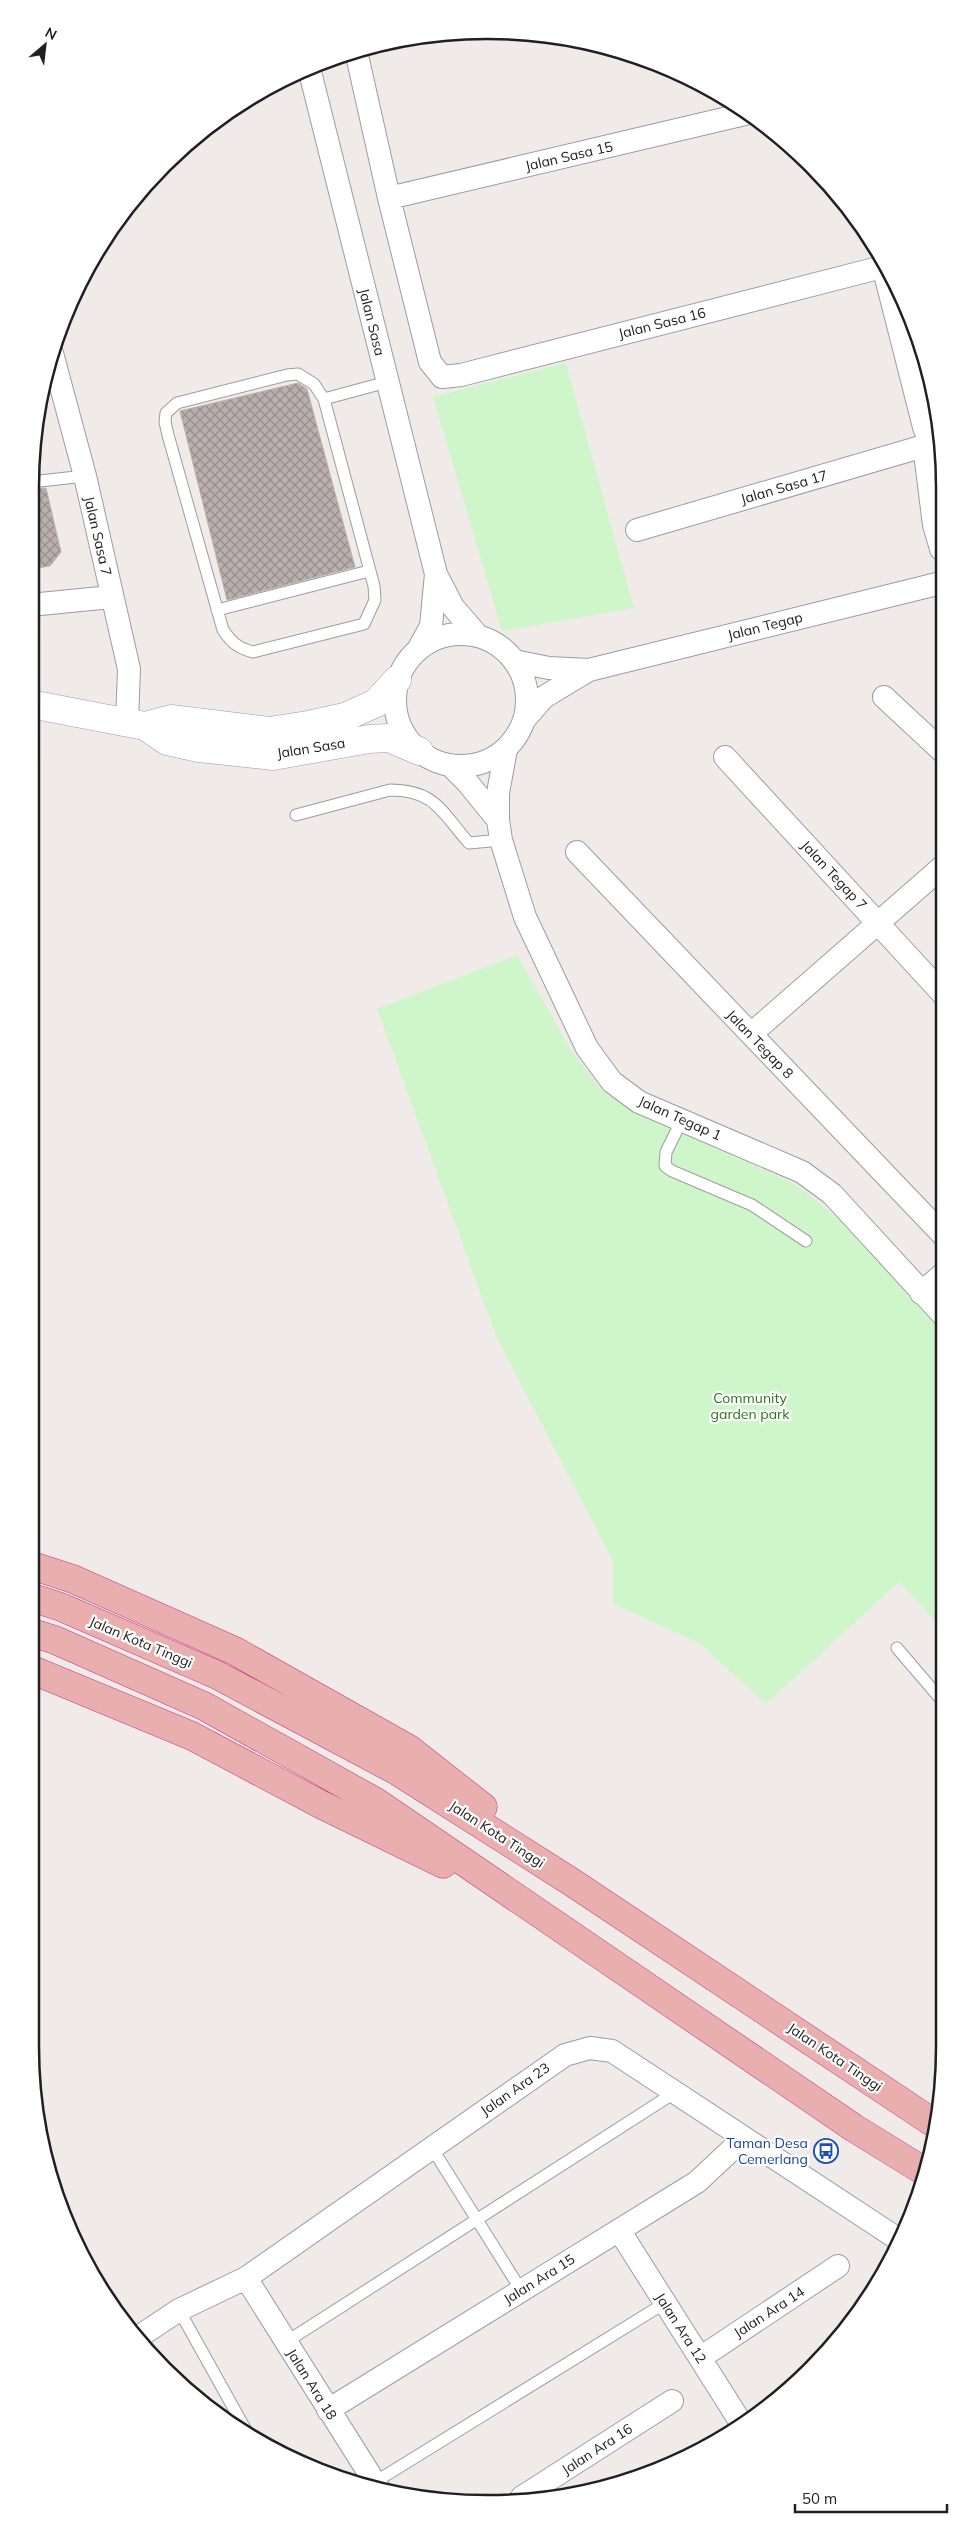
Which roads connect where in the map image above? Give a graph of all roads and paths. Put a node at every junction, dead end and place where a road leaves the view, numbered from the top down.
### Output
1 (358, 58) edge
2 (311, 75) edge
3 (739, 115) edge
4 (389, 198) junction
5 (879, 268) edge
6 (888, 286) edge
7 (55, 369) edge
8 (387, 382) junction
9 (324, 399) junction
10 (930, 439) edge
11 (934, 452) edge
12 (85, 476) junction
13 (39, 481) edge
14 (637, 530) dead end
15 (936, 532) edge
16 (369, 571) junction
17 (436, 574) junction
18 (936, 583) edge
19 (111, 596) junction
20 (39, 604) edge
21 (217, 610) junction
22 (478, 636) junction
23 (419, 648) junction
24 (514, 661) junction
25 (589, 670) junction
26 (397, 680) junction
27 (884, 697) dead end
28 (39, 706) edge
29 (524, 720) junction
30 (136, 724) junction
31 (936, 745) edge
32 (506, 749) junction
33 (419, 751) junction
34 (725, 757) dead end
35 (450, 765) junction
36 (296, 815) dead end
37 (499, 830) junction
38 (577, 852) dead end
39 (936, 872) edge
40 (878, 923) junction
41 (936, 986) edge
42 (750, 1034) junction
43 (682, 1120) junction
44 (936, 1228) edge
45 (806, 1241) dead end
46 (936, 1280) edge
47 (922, 1293) junction
48 (936, 1308) edge
49 (39, 1568) edge
50 (39, 1600) edge
51 (39, 1635) edge
52 (897, 1648) dead end
53 (39, 1673) edge
54 (936, 1694) edge
55 (570, 1881) junction
56 (536, 1909) junction
57 (674, 2093) junction
58 (930, 2121) edge
59 (743, 2139) junction
60 (432, 2148) junction
61 (920, 2168) edge
62 (478, 2220) junction
63 (618, 2230) junction
64 (894, 2236) edge
65 (838, 2266) dead end
66 (246, 2278) junction
67 (521, 2290) junction
68 (665, 2303) junction
69 (179, 2310) junction
70 (143, 2334) edge
71 (286, 2342) junction
72 (700, 2358) junction
73 (672, 2402) dead end
74 (328, 2410) junction
75 (739, 2419) edge
76 (241, 2422) edge
77 (374, 2481) edge
78 (382, 2483) edge
79 (529, 2493) edge

1 - 4 street
2 - 8 street, Jalan Sasa
3 - 4 street, Jalan Sasa 15
4 - 5 street, Jalan Sasa 16
6 - 10 street
7 - 12 street, Jalan Sasa 7
8 - 9 lane
8 - 17 street, Jalan Sasa
9 - 16 lane
9 - 21 lane
10 - 11 street
10 - 14 street, Jalan Sasa 17
10 - 15 street
12 - 13 lane
12 - 19 street, Jalan Sasa 7
16 - 21 lane
16 - 21 lane
17 - 22 street, Jalan Sasa
17 - 23 street, Jalan Sasa
18 - 25 street, Jalan Tegap
19 - 20 street
19 - 30 street, Jalan Sasa 7
22 - 23 street
22 - 24 street
23 - 26 street
24 - 25 street, Jalan Tegap
24 - 29 street
25 - 29 street, Jalan Tegap
26 - 30 street, Jalan Sasa
26 - 33 street
27 - 31 street
28 - 30 street, Jalan Sasa
29 - 32 street
30 - 33 street, Jalan Sasa
32 - 35 street
32 - 37 street, Jalan Tegap 1
33 - 35 street
34 - 40 street, Jalan Tegap 7
35 - 37 street, Jalan Tegap 1
36 - 37 lane
37 - 43 street, Jalan Tegap 1
38 - 42 street, Jalan Tegap 8
39 - 40 street
40 - 41 street, Jalan Tegap 7
40 - 42 street
42 - 44 street, Jalan Tegap 8
43 - 45 lane
43 - 47 street, Jalan Tegap 1
46 - 47 street
47 - 48 street, Jalan Tegap 1
49 - 55 highway
50 - 55 highway, Jalan Kota Tinggi
51 - 56 highway
52 - 54 lane
53 - 56 highway
55 - 58 highway, Jalan Kota Tinggi
56 - 61 highway
57 - 59 street, Jalan Ara 23
57 - 60 street, Jalan Ara 23
57 - 62 lane
59 - 63 street, Jalan Ara 15
59 - 64 street, Jalan Ara 23
60 - 62 lane
60 - 66 street, Jalan Ara 23
62 - 67 lane
62 - 71 lane
63 - 67 street, Jalan Ara 15
63 - 68 street, Jalan Ara 12
65 - 72 street, Jalan Ara 14
66 - 69 street, Jalan Ara 23
66 - 71 street, Jalan Ara 18
67 - 74 street, Jalan Ara 15
68 - 72 street, Jalan Ara 12
68 - 78 lane
69 - 70 street, Jalan Ara 23
69 - 76 lane
71 - 74 street, Jalan Ara 18
72 - 75 street, Jalan Ara 12
73 - 79 street, Jalan Ara 16
74 - 77 street, Jalan Ara 18

